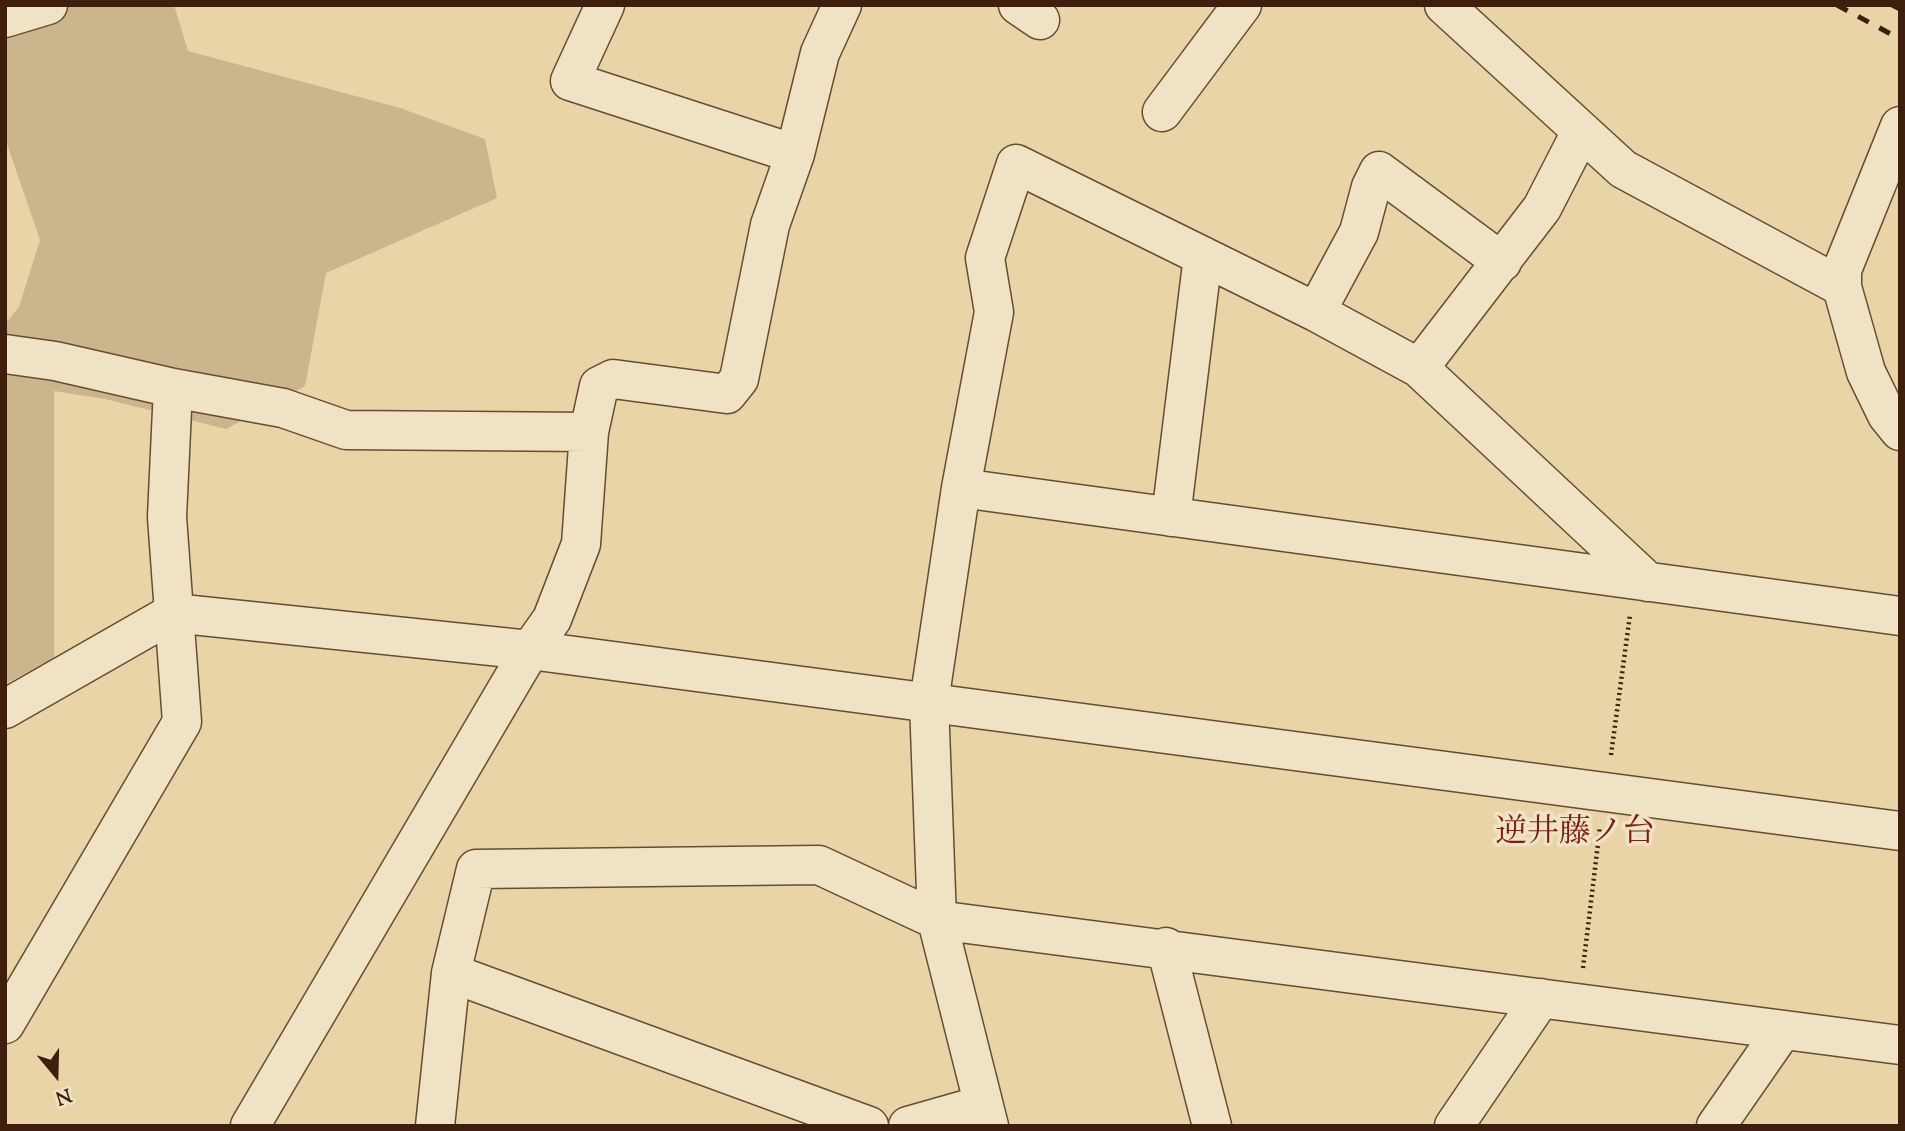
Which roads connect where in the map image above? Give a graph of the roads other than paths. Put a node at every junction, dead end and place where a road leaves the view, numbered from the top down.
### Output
1 (48, 5) edge
2 (605, 5) edge
3 (842, 5) edge
4 (1242, 5) edge
5 (1444, 5) edge
6 (5, 18) edge
7 (1163, 112) dead end
8 (1900, 126) edge
9 (1581, 132) junction
10 (795, 154) junction
11 (1203, 256) junction
12 (1502, 262) junction
13 (1842, 286) junction
14 (1316, 312) junction
15 (5, 354) edge
16 (1419, 368) junction
17 (173, 388) junction
18 (1900, 431) edge
19 (589, 432) junction
20 (961, 488) junction
21 (1171, 517) junction
22 (1641, 581) junction
23 (173, 613) junction
24 (1900, 615) edge
25 (530, 650) junction
26 (929, 702) junction
27 (5, 709) edge
28 (1900, 831) edge
29 (937, 920) junction
30 (1166, 947) junction
31 (451, 973) junction
32 (1541, 998) junction
33 (5, 1024) edge
34 (1782, 1031) junction
35 (1900, 1045) edge
36 (986, 1115) edge
37 (250, 1126) edge
38 (435, 1126) edge
39 (869, 1126) edge
40 (908, 1126) edge
41 (1212, 1126) edge
42 (1454, 1126) edge
43 (1717, 1126) edge

1 - 6 street
2 - 10 street
3 - 10 street
4 - 7 street
5 - 9 street
8 - 13 street
9 - 12 street
9 - 13 street
10 - 19 street
11 - 14 street
11 - 20 street
11 - 21 street
12 - 14 street
12 - 16 street
13 - 18 street
14 - 16 street
15 - 17 street
16 - 22 street
17 - 19 street
17 - 23 street
19 - 25 street
20 - 21 street
20 - 26 street
21 - 22 street
22 - 24 street
23 - 25 street
23 - 27 street
23 - 33 street
25 - 26 street
25 - 37 street
26 - 28 street
26 - 29 street
29 - 30 street
29 - 31 street
29 - 36 street
30 - 32 street
30 - 41 street
31 - 38 street
31 - 39 street
32 - 34 street
32 - 42 street
34 - 35 street
34 - 43 street
36 - 40 street

